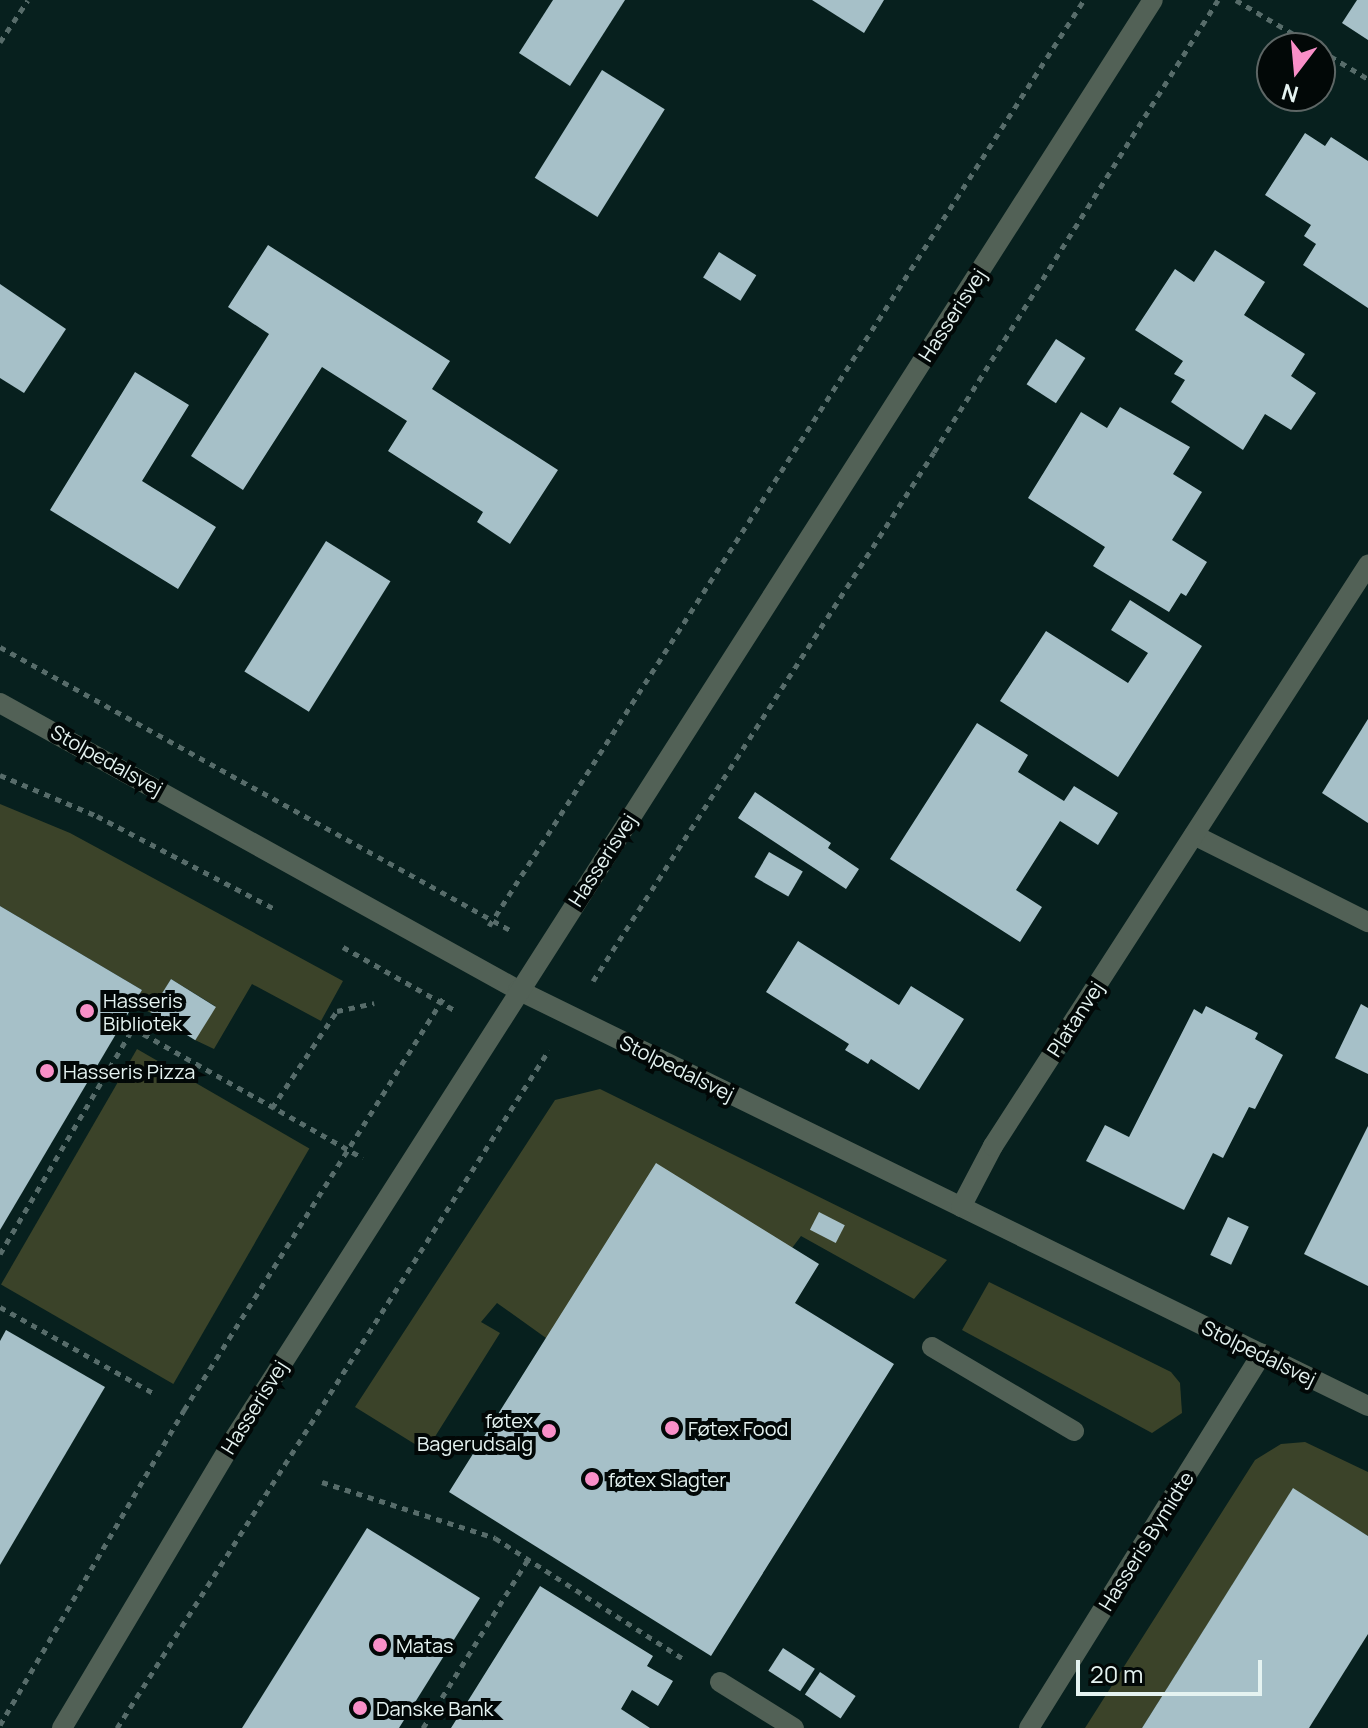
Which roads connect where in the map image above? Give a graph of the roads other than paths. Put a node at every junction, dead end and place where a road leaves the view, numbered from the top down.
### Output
1 (1153, 0) edge
2 (1368, 565) edge
3 (0, 703) edge
4 (1194, 835) junction
5 (1368, 922) edge
6 (518, 990) junction
7 (961, 1207) junction
8 (932, 1347) dead end
9 (1262, 1354) junction
10 (1368, 1406) edge
11 (1074, 1431) dead end
12 (720, 1682) road end
13 (62, 1728) edge
14 (794, 1728) edge
15 (1029, 1728) edge

1 - 6 street, Hasserisvej
2 - 4 street, Platanvej
3 - 6 street, Stolpedalsvej
4 - 5 street
4 - 7 street, Platanvej
6 - 7 street, Stolpedalsvej
6 - 13 street, Hasserisvej
7 - 9 street, Stolpedalsvej
8 - 11 street
9 - 10 street, Stolpedalsvej
9 - 15 street, Hasseris Bymidte
12 - 14 street

